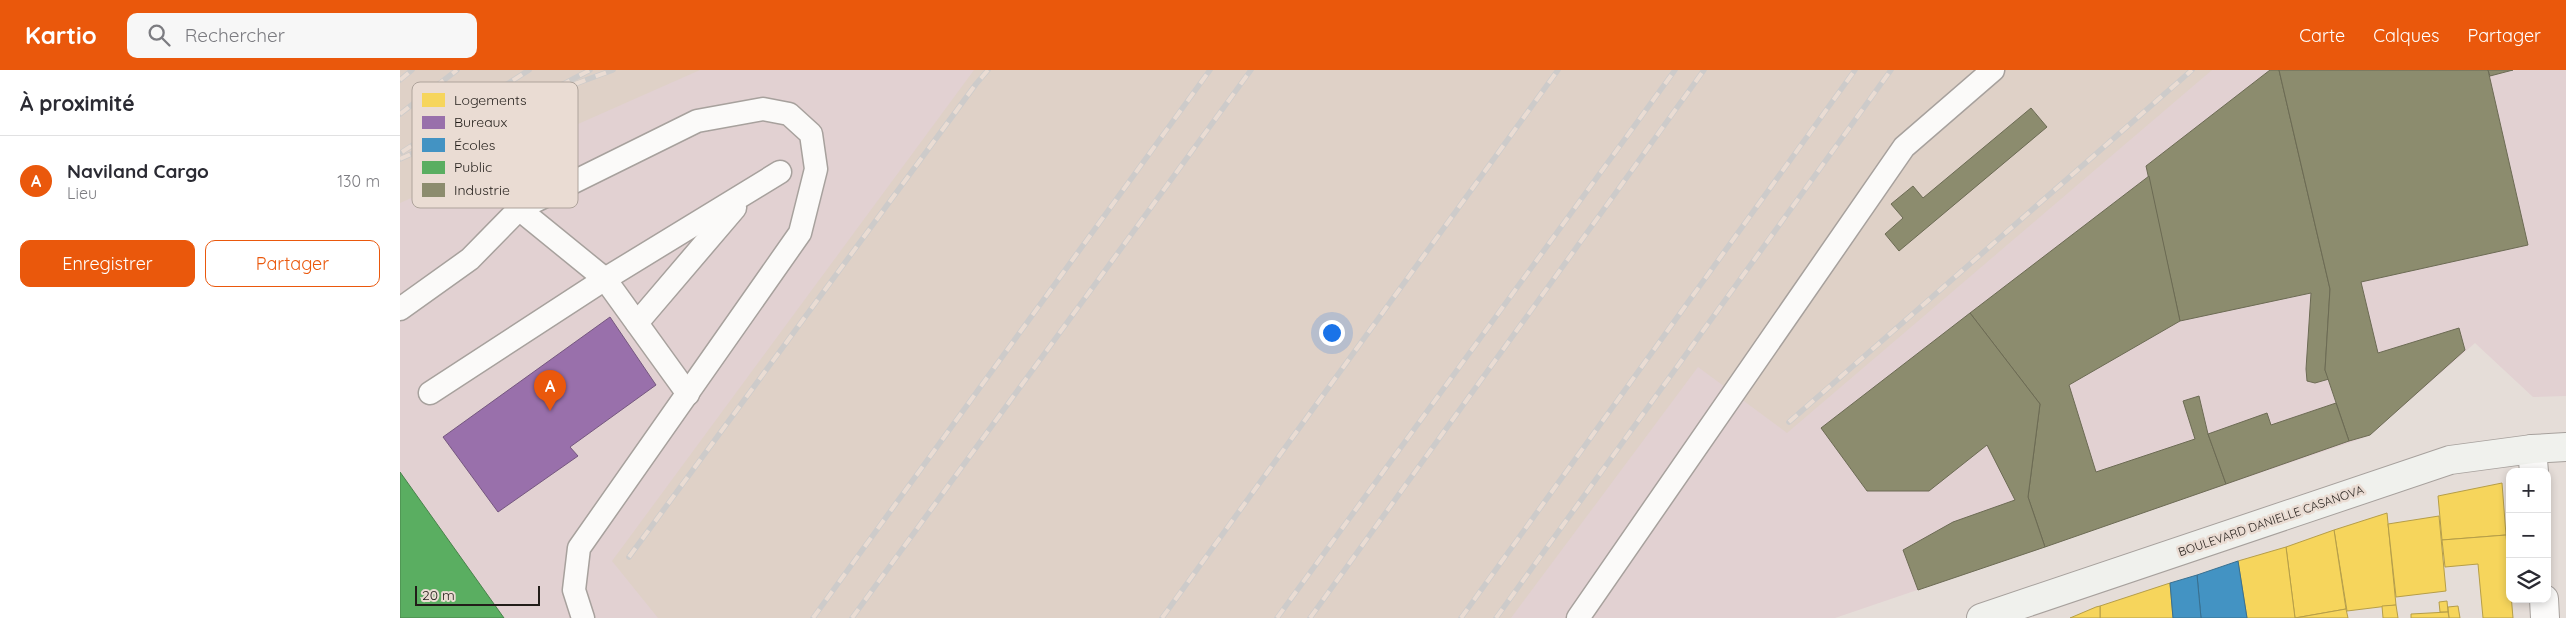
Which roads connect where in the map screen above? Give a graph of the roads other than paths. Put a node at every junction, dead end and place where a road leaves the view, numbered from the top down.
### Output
1 (1993, 70) edge
2 (780, 172) dead end
3 (578, 180) edge
4 (748, 192) junction
5 (519, 209) joint
6 (605, 279) junction
7 (400, 310) edge
8 (637, 323) junction
9 (430, 393) dead end
10 (688, 394) junction
11 (2566, 447) edge
12 (2533, 460) edge
13 (2544, 603) edge
14 (584, 618) edge
15 (1578, 618) edge
16 (1981, 618) edge
17 (2545, 618) edge

1 - 15 lane
2 - 4 lane
3 - 10 lane
4 - 6 lane
4 - 8 lane
5 - 6 lane
5 - 7 lane
6 - 8 lane
6 - 9 lane
8 - 10 lane
10 - 14 lane
11 - 12 street, BOULEVARD DANIELLE CASANOVA
12 - 16 street, BOULEVARD DANIELLE CASANOVA
13 - 17 street

